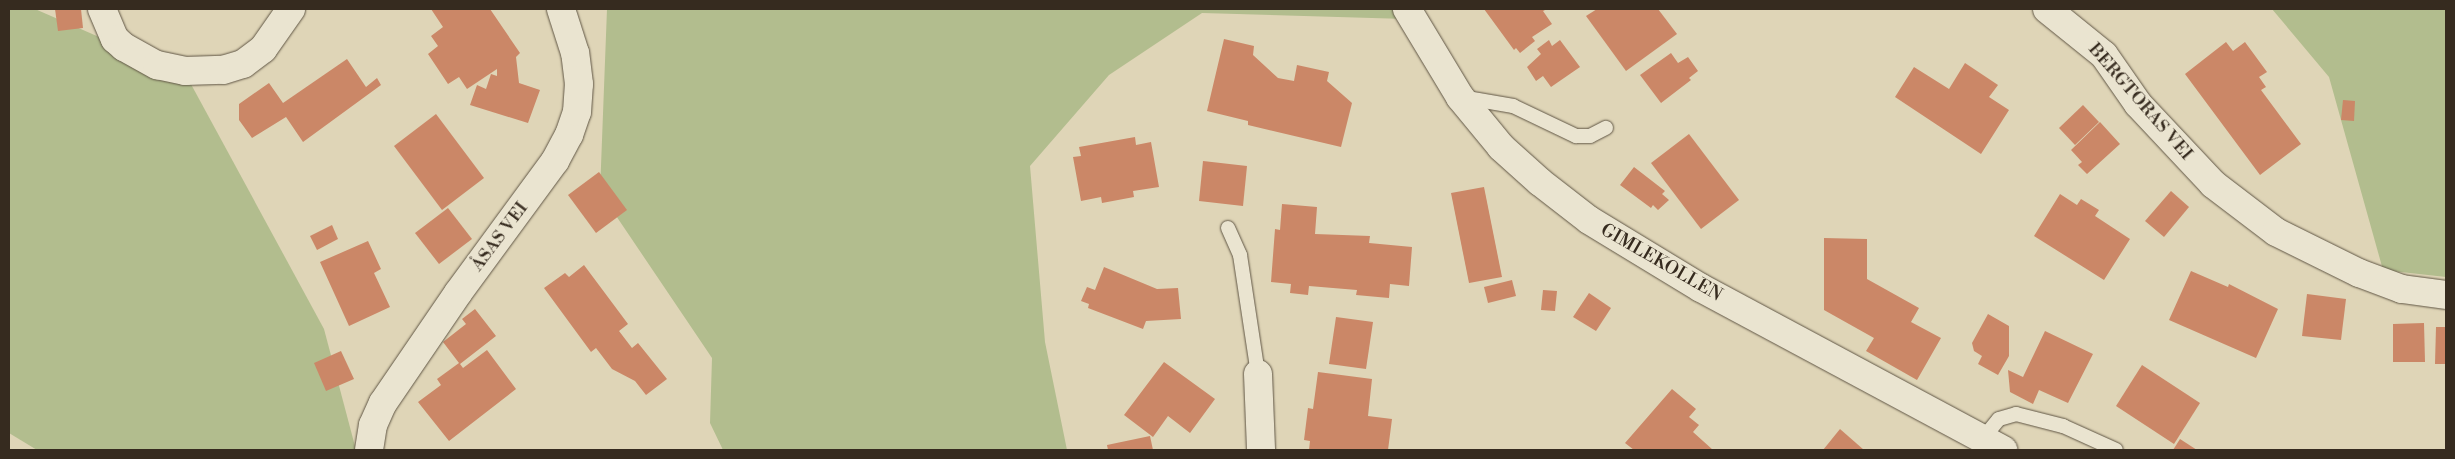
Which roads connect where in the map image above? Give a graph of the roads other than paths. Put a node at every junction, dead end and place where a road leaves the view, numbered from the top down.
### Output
1 (102, 9) edge
2 (291, 9) edge
3 (561, 9) edge
4 (1407, 9) edge
5 (2048, 9) edge
6 (1460, 97) junction
7 (1606, 128) dead end
8 (1228, 228) dead end
9 (2446, 295) edge
10 (1258, 374) joint
11 (1992, 446) edge
12 (369, 450) edge
13 (1261, 450) edge
14 (2116, 450) edge

1 - 2 street
3 - 12 street, ÅSAS VEI
4 - 6 street, GIMLEKOLLEN
5 - 9 street, BERGTORAS VEI
6 - 7 lane
6 - 11 street, GIMLEKOLLEN
8 - 10 lane
10 - 13 street
11 - 14 lane, GIMLEKOLLEN

